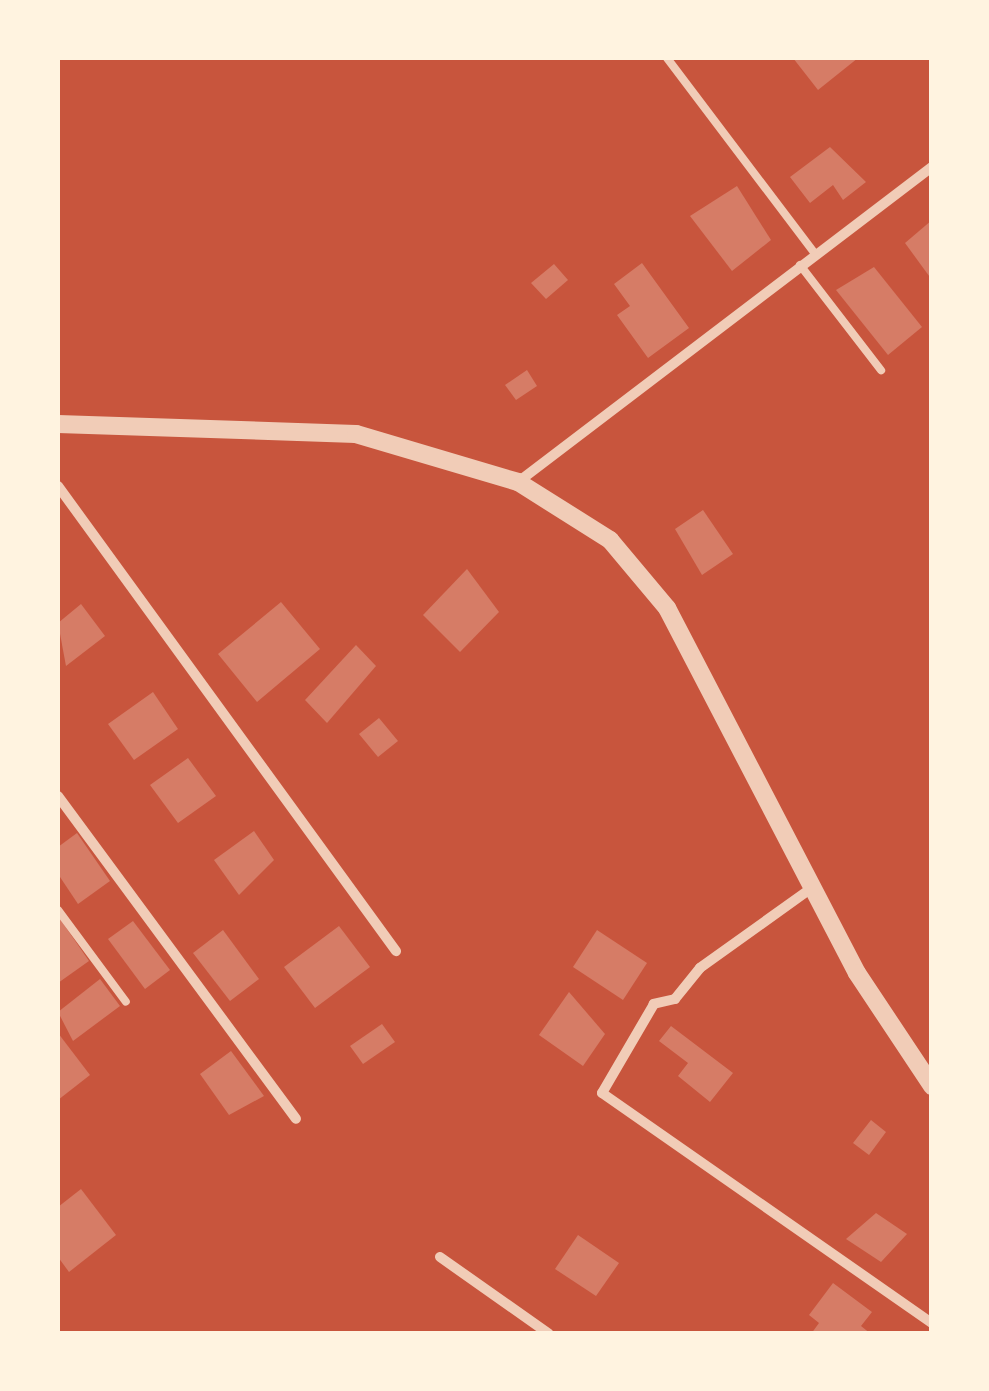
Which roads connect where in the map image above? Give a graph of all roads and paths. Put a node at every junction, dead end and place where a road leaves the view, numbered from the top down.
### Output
1 (667, 58) edge
2 (932, 166) edge
3 (815, 254) junction
4 (800, 265) junction
5 (881, 370) dead end
6 (58, 424) edge
7 (518, 482) junction
8 (58, 486) edge
9 (58, 796) edge
10 (813, 887) junction
11 (58, 910) edge
12 (396, 950) dead end
13 (126, 1002) dead end
14 (932, 1086) edge
15 (296, 1119) dead end
16 (440, 1257) dead end
17 (932, 1322) edge
18 (549, 1334) edge

1 - 3 lane
2 - 3 street
3 - 4 street
4 - 5 lane
4 - 7 street
6 - 7 street
7 - 10 street
8 - 12 street
9 - 15 street
10 - 14 street
10 - 17 street
11 - 13 lane
16 - 18 street

